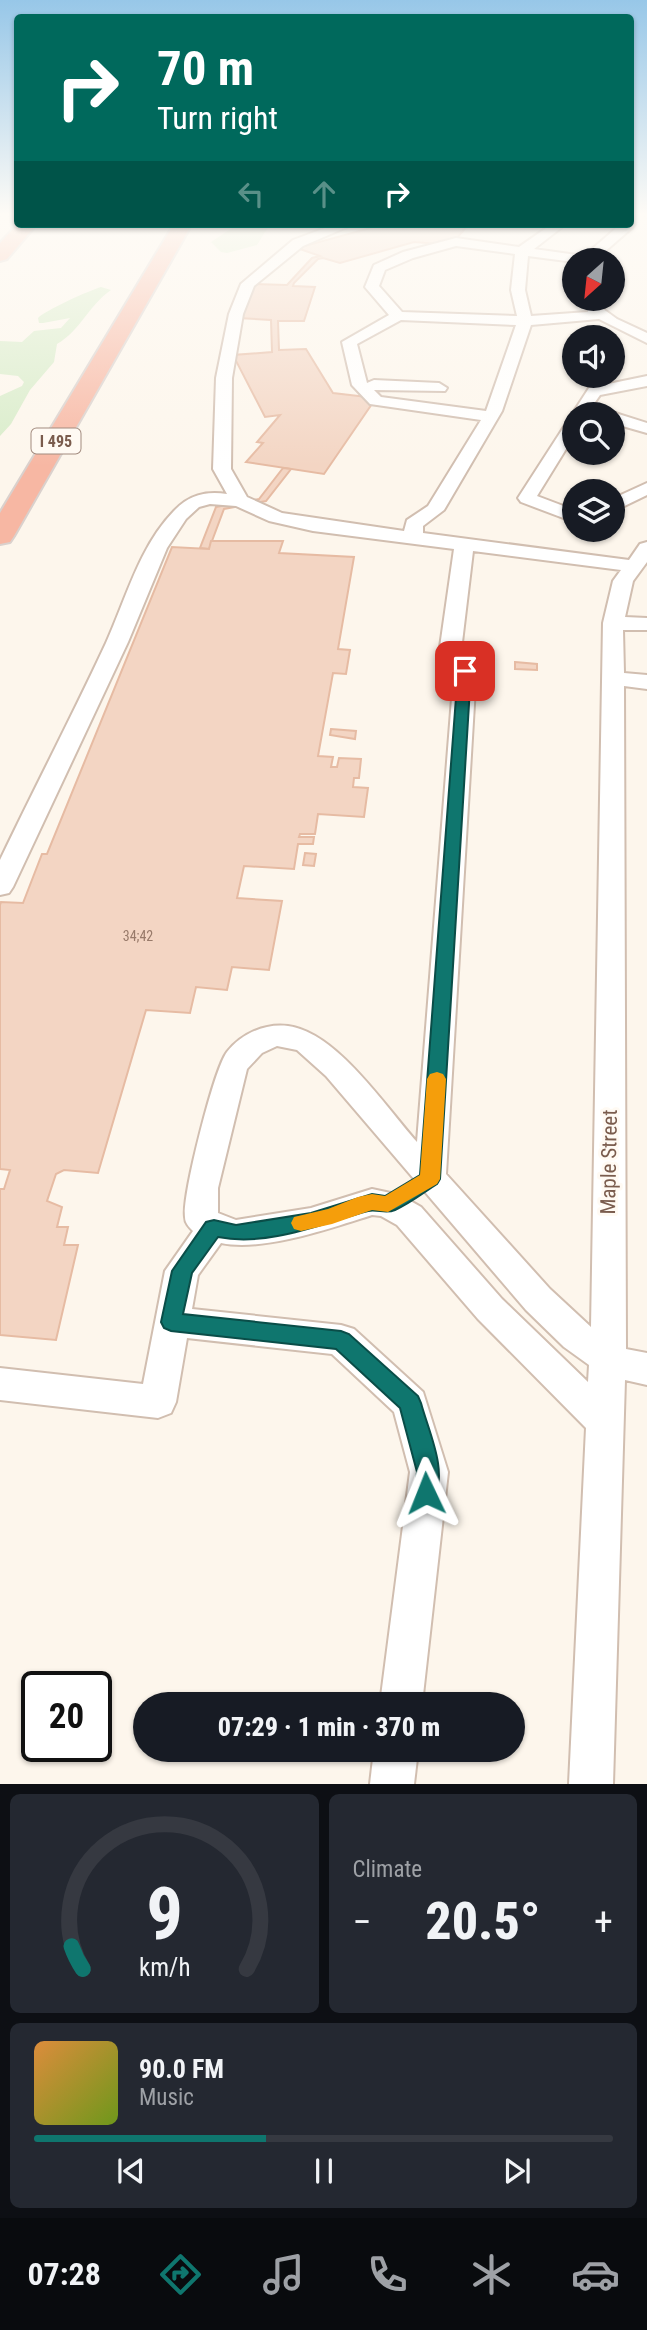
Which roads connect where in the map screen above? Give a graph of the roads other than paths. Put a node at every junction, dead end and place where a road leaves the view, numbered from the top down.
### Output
1 (139, 299) edge
2 (242, 299) edge
3 (383, 299) edge
4 (521, 299) edge
5 (595, 312) edge
6 (398, 316) junction
7 (600, 316) junction
8 (525, 321) junction
9 (647, 339) edge
10 (647, 381) edge
11 (360, 384) junction
12 (439, 388) dead end
13 (587, 402) edge
14 (490, 416) junction
15 (625, 421) edge
16 (647, 428) edge
17 (562, 440) edge
18 (647, 488) edge
19 (625, 500) edge
20 (240, 501) junction
21 (562, 511) edge
22 (0, 536) edge
23 (414, 538) junction
24 (565, 542) edge
25 (464, 544) junction
26 (550, 555) junction
27 (640, 557) edge
28 (613, 622) junction
29 (647, 624) edge
30 (613, 678) junction
31 (647, 682) edge
32 (0, 887) edge
33 (430, 1179) junction
34 (388, 1205) junction
35 (214, 1228) junction
36 (171, 1322) junction
37 (607, 1358) junction
38 (647, 1369) edge
39 (0, 1384) edge
40 (606, 1423) junction
41 (402, 1692) edge
42 (395, 1762) edge
43 (392, 1784) edge
44 (591, 1784) edge

1 - 22 highway, I 495
2 - 20 street
3 - 6 street
4 - 8 street
5 - 7 street
6 - 8 lane
6 - 11 lane
7 - 8 street
7 - 9 street
8 - 14 lane
10 - 13 street
11 - 12 street
11 - 14 lane
14 - 23 lane
15 - 16 street
17 - 21 street
18 - 19 lane
20 - 23 street
20 - 32 street
23 - 25 street
24 - 26 street
25 - 26 street
25 - 33 street
26 - 27 street
27 - 28 street, Maple Street
28 - 29 street
28 - 30 street, Maple Street
30 - 31 street
30 - 37 street, Maple Street
33 - 34 street
33 - 35 lane
33 - 37 street
34 - 35 lane
34 - 40 street
35 - 36 lane
36 - 39 street
36 - 41 street
37 - 38 lane
37 - 40 street, Maple Street
40 - 44 street, Maple Street
42 - 43 street

